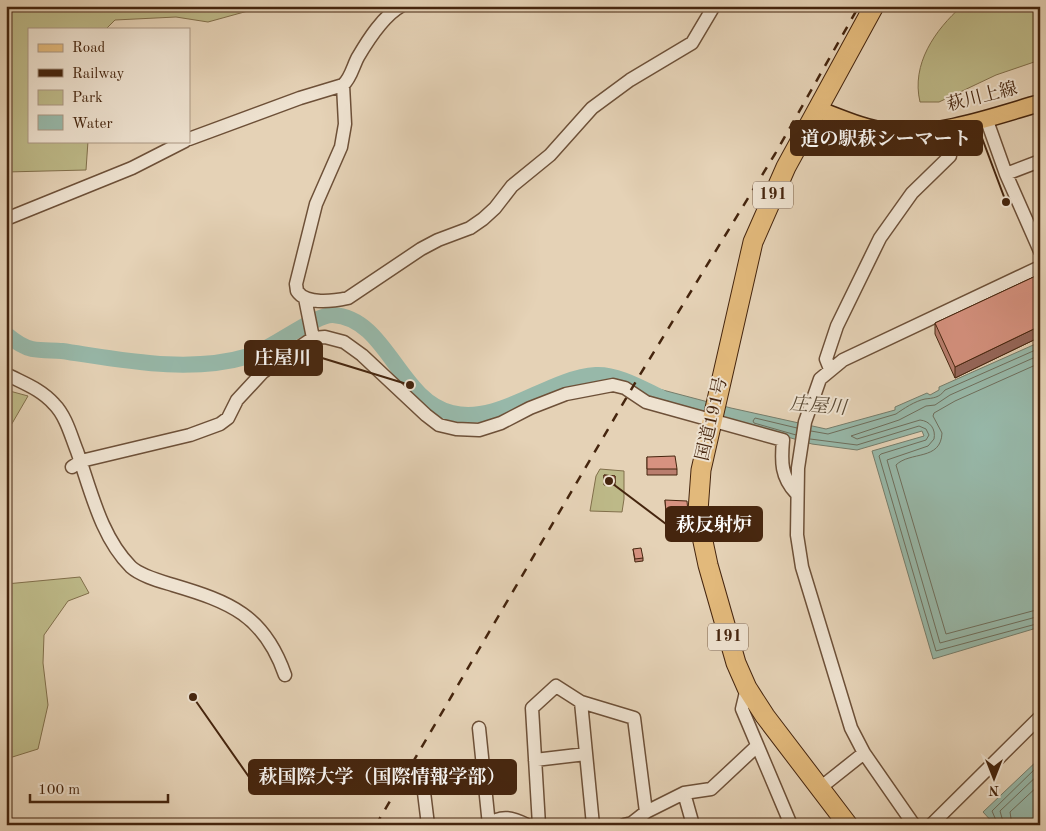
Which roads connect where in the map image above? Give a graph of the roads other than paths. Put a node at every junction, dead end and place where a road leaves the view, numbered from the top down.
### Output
1 (401, 6) edge
2 (714, 6) edge
3 (874, 6) edge
4 (343, 85) junction
5 (1040, 104) edge
6 (817, 109) junction
7 (986, 118) junction
8 (190, 139) edge
9 (182, 142) edge
10 (950, 156) dead end
11 (1040, 161) edge
12 (1006, 174) junction
13 (6, 219) edge
14 (1040, 251) edge
15 (1040, 267) edge
16 (305, 298) junction
17 (312, 338) junction
18 (830, 369) junction
19 (6, 374) edge
20 (714, 413) junction
21 (76, 464) junction
22 (796, 493) junction
23 (285, 675) dead end
24 (747, 688) junction
25 (581, 702) junction
26 (1040, 717) edge
27 (479, 728) dead end
28 (757, 746) junction
29 (864, 753) junction
30 (586, 754) junction
31 (535, 760) junction
32 (422, 776) dead end
33 (820, 788) junction
34 (684, 793) junction
35 (646, 812) junction
36 (428, 825) edge
37 (489, 825) edge
38 (527, 825) edge
39 (540, 825) edge
40 (593, 825) edge
41 (624, 825) edge
42 (693, 825) edge
43 (791, 825) edge
44 (848, 825) edge
45 (914, 825) edge
46 (930, 825) edge

1 - 4 street
2 - 16 street
3 - 6 highway, 国道191号 / 191
4 - 8 street
4 - 16 street
5 - 7 main road, 萩川上線
6 - 7 main road, 萩川上線
6 - 20 highway, 国道191号 / 191
7 - 12 street
9 - 13 street
10 - 18 street
11 - 12 street
12 - 14 street
15 - 18 street
16 - 17 street
17 - 20 street
17 - 21 street
18 - 22 street
19 - 21 street
20 - 22 street
20 - 24 highway, 国道191号 / 191
21 - 23 street
22 - 29 street
24 - 28 street
24 - 33 highway, 国道191号 / 191
25 - 30 street
25 - 31 street
25 - 35 street
26 - 46 street
27 - 37 street
28 - 34 street
28 - 43 street
29 - 33 street
29 - 45 street
30 - 31 street
30 - 40 street
31 - 39 street
32 - 36 street
33 - 44 highway, 国道191号 / 191
34 - 35 street
34 - 42 street
35 - 41 street
37 - 38 street

